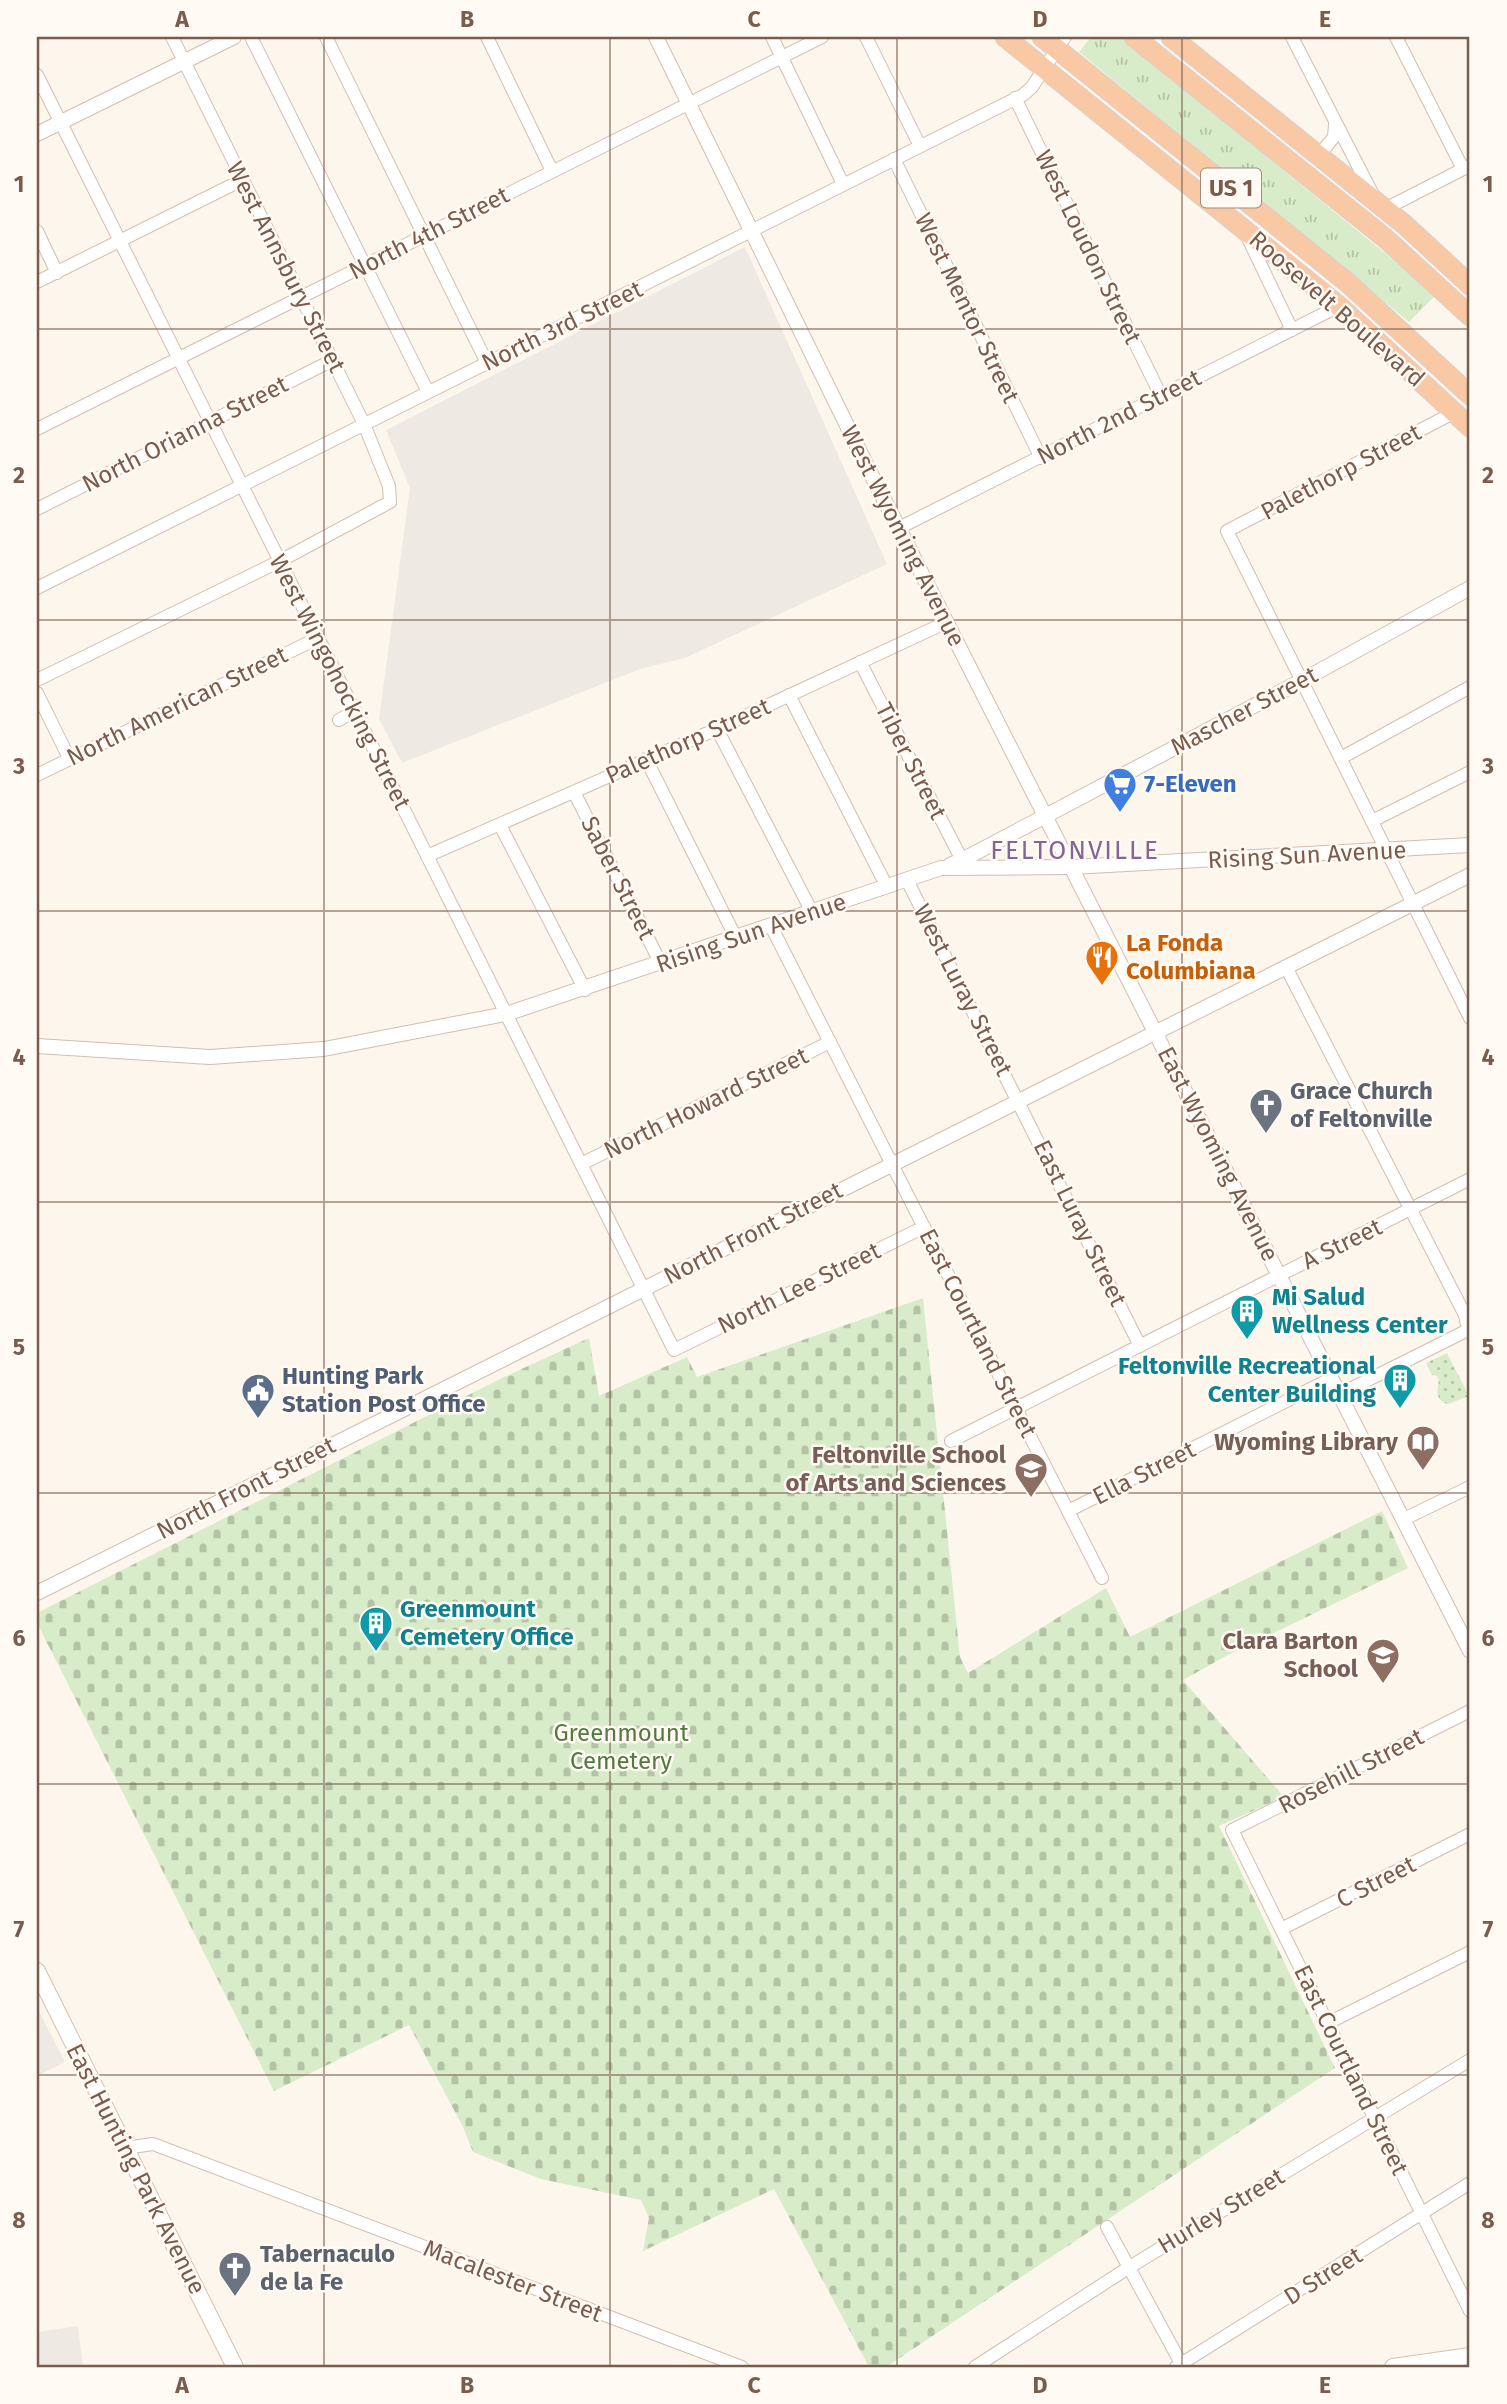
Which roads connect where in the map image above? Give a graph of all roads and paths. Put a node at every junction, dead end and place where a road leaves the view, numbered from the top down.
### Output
1 (172, 37) edge
2 (234, 37) edge
3 (251, 37) edge
4 (326, 37) edge
5 (487, 37) edge
6 (656, 37) edge
7 (772, 37) edge
8 (822, 37) edge
9 (866, 37) edge
10 (1005, 37) edge
11 (1135, 37) edge
12 (1171, 37) edge
13 (1292, 37) edge
14 (1396, 37) edge
15 (1055, 41) edge
16 (782, 57) junction
17 (185, 62) junction
18 (1044, 68) junction
19 (37, 75) edge
20 (1246, 97) junction
21 (1015, 99) junction
22 (689, 104) junction
23 (60, 122) junction
24 (1335, 124) junction
25 (37, 134) edge
26 (920, 146) junction
27 (1319, 155) junction
28 (894, 159) junction
29 (1467, 168) edge
30 (552, 171) junction
31 (1302, 171) junction
32 (242, 180) junction
33 (843, 184) junction
34 (1381, 205) junction
35 (1243, 228) junction
36 (752, 229) junction
37 (37, 231) edge
38 (425, 235) junction
39 (120, 241) junction
40 (1311, 253) junction
41 (365, 265) junction
42 (57, 273) junction
43 (37, 282) edge
44 (1470, 285) edge
45 (302, 296) junction
46 (1339, 306) junction
47 (1465, 311) edge
48 (1292, 330) junction
49 (178, 359) junction
50 (333, 360) junction
51 (487, 363) junction
52 (428, 392) junction
53 (1470, 395) edge
54 (1161, 396) junction
55 (1455, 412) junction
56 (211, 422) junction
57 (364, 424) junction
58 (1470, 427) edge
59 (37, 429) edge
60 (1041, 458) junction
61 (242, 486) junction
62 (37, 509) edge
63 (899, 528) junction
64 (280, 561) junction
65 (37, 588) edge
66 (1470, 588) edge
67 (947, 622) junction
68 (318, 638) junction
69 (860, 662) junction
70 (37, 680) edge
71 (1301, 681) junction
72 (1470, 687) edge
73 (37, 693) edge
74 (789, 695) junction
75 (355, 711) junction
76 (339, 720) dead end
77 (717, 729) junction
78 (69, 758) junction
79 (1341, 758) junction
80 (646, 759) junction
81 (1470, 772) edge
82 (37, 775) edge
83 (574, 792) junction
84 (1046, 816) junction
85 (1372, 821) junction
86 (500, 825) junction
87 (1470, 845) edge
88 (1387, 851) junction
89 (428, 856) junction
90 (962, 860) junction
91 (1072, 867) junction
92 (941, 868) junction
93 (1470, 874) edge
94 (907, 880) junction
95 (887, 887) junction
96 (1412, 904) junction
97 (812, 912) junction
98 (771, 926) junction
99 (736, 938) junction
100 (661, 964) junction
101 (1286, 967) junction
102 (585, 989) junction
103 (506, 1014) junction
104 (1470, 1018) edge
105 (1156, 1032) junction
106 (830, 1042) junction
107 (37, 1045) edge
108 (1019, 1100) junction
109 (582, 1164) junction
110 (892, 1164) junction
111 (1470, 1179) edge
112 (1411, 1210) junction
113 (924, 1227) junction
114 (1279, 1275) junction
115 (643, 1288) junction
116 (1468, 1314) edge
117 (1140, 1346) junction
118 (674, 1350) joint
119 (1332, 1378) junction
120 (1339, 1394) junction
121 (1016, 1409) junction
122 (951, 1441) dead end
123 (1470, 1487) edge
124 (1068, 1511) junction
125 (1404, 1519) junction
126 (1102, 1578) dead end
127 (37, 1593) edge
128 (1470, 1651) edge
129 (1470, 1711) edge
130 (1232, 1830) joint
131 (1470, 1834) edge
132 (1281, 1929) junction
133 (1470, 1952) edge
134 (37, 1970) edge
135 (1328, 2023) junction
136 (1470, 2060) edge
137 (1375, 2118) junction
138 (125, 2148) junction
139 (1470, 2183) edge
140 (1422, 2214) junction
141 (1107, 2227) dead end
142 (1128, 2268) junction
143 (1470, 2311) edge
144 (1470, 2356) edge
145 (1180, 2366) edge
146 (235, 2367) edge
147 (742, 2367) edge
148 (975, 2367) edge
149 (1393, 2367) edge

1 - 17 street, West Annsbury Street
2 - 17 street
3 - 41 street
4 - 38 street
5 - 30 street
6 - 22 street, West Wyoming Avenue
7 - 16 street
8 - 16 street, North 4th Street
9 - 26 street
10 - 18 highway, Roosevelt Boulevard / US 1
11 - 31 highway, US 1
12 - 20 highway
13 - 24 street
14 - 29 street
15 - 18 street, North 3rd Street
15 - 40 highway, Roosevelt Boulevard / US 1
16 - 22 street, North 4th Street
16 - 33 street
17 - 23 street
17 - 32 street, West Annsbury Street
18 - 21 street, North 3rd Street
18 - 35 highway, Roosevelt Boulevard / US 1
19 - 23 street, West Wingohocking Street
20 - 27 highway
20 - 31 highway
21 - 26 street, North 3rd Street
21 - 54 street, West Loudon Street
22 - 30 street, North 4th Street
22 - 36 street, West Wyoming Avenue
23 - 25 street
23 - 39 street, West Wingohocking Street
24 - 27 street
24 - 34 street
26 - 28 street, North 3rd Street
27 - 34 highway
28 - 33 street, North 3rd Street
28 - 60 street, West Mentor Street
29 - 34 street
30 - 38 street, North 4th Street
31 - 47 highway, US 1
32 - 39 street
32 - 45 street, West Annsbury Street
33 - 36 street, North 3rd Street
34 - 44 highway
35 - 40 highway
35 - 46 highway, Roosevelt Boulevard / US 1
35 - 48 street
36 - 51 street, North 3rd Street
36 - 63 street, West Wyoming Avenue
37 - 42 street
38 - 41 street, North 4th Street
38 - 51 street
39 - 42 street
39 - 49 street, West Wingohocking Street
40 - 53 highway, Roosevelt Boulevard / US 1
41 - 45 street, North 4th Street
41 - 52 street
42 - 43 street
45 - 49 street, North 4th Street
45 - 50 street, West Annsbury Street
46 - 48 street, North 2nd Street
46 - 55 highway, Roosevelt Boulevard / US 1
48 - 54 street, North 2nd Street
49 - 56 street, West Wingohocking Street
49 - 59 street, North 4th Street
50 - 56 street, North Orianna Street
50 - 57 street, West Annsbury Street
51 - 52 street, North 3rd Street
52 - 57 street, North 3rd Street
54 - 60 street, North 2nd Street
55 - 58 highway, Roosevelt Boulevard / US 1
55 - 71 street, Palethorp Street
56 - 61 street, West Wingohocking Street
56 - 62 street, North Orianna Street
57 - 61 street, North 3rd Street
57 - 64 street, West Annsbury Street
60 - 63 street, North 2nd Street
61 - 64 street, West Wingohocking Street
61 - 65 street, North 3rd Street
63 - 67 street, West Wyoming Avenue
64 - 68 street, West Wingohocking Street
64 - 70 street
66 - 71 street, Mascher Street
67 - 69 street, Palethorp Street
67 - 84 street, West Wyoming Avenue
68 - 75 street, West Wingohocking Street
68 - 78 street, North American Street
69 - 74 street, Palethorp Street
69 - 90 street, Tiber Street
71 - 79 street
71 - 84 street, Mascher Street
72 - 79 street
73 - 78 street
74 - 77 street, Palethorp Street
74 - 95 street, West Luray Street
75 - 76 street
75 - 89 street, West Wingohocking Street
77 - 80 street, Palethorp Street
77 - 97 street
78 - 82 street, North American Street
79 - 85 street
80 - 83 street, Palethorp Street
80 - 99 street
81 - 85 street
83 - 86 street, Palethorp Street
83 - 100 street, Saber Street
84 - 90 street, Mascher Street
84 - 91 street, West Wyoming Avenue
85 - 88 street
86 - 89 street, Palethorp Street
86 - 102 street
87 - 88 street, Rising Sun Avenue
88 - 91 street, Rising Sun Avenue
88 - 96 street
89 - 103 street, West Wingohocking Street
90 - 92 street, Mascher Street
91 - 92 street, Rising Sun Avenue
91 - 105 street, West Wyoming Avenue
92 - 94 street, Rising Sun Avenue
93 - 96 street, North Front Street
94 - 95 street, Rising Sun Avenue
94 - 108 street, West Luray Street
95 - 97 street, Rising Sun Avenue
96 - 101 street, North Front Street
96 - 104 street
97 - 98 street, Rising Sun Avenue
98 - 99 street, Rising Sun Avenue
98 - 106 street, East Courtland Street
99 - 100 street, Rising Sun Avenue
100 - 102 street, Rising Sun Avenue
101 - 105 street, North Front Street
101 - 112 street
102 - 103 street, Rising Sun Avenue
103 - 107 street, Rising Sun Avenue
103 - 109 street, West Wingohocking Street
105 - 108 street, North Front Street
105 - 114 street, East Wyoming Avenue
106 - 109 street, North Howard Street
106 - 110 street, East Courtland Street
108 - 110 street, North Front Street
108 - 117 street, East Luray Street
109 - 115 street, West Wingohocking Street
110 - 113 street, East Courtland Street
110 - 115 street, North Front Street
111 - 112 street, A Street
112 - 114 street, A Street
112 - 116 street
113 - 118 street, North Lee Street
113 - 121 street, East Courtland Street
114 - 117 street, A Street
114 - 119 street, East Wyoming Avenue
115 - 118 street, West Wingohocking Street
115 - 127 street, North Front Street
116 - 120 street
117 - 121 street, A Street
119 - 120 street, East Wyoming Avenue
119 - 124 street, Ella Street
120 - 125 street, East Wyoming Avenue
121 - 122 street, A Street
121 - 124 street, East Courtland Street
123 - 125 street
124 - 126 street, East Courtland Street
125 - 128 street, East Wyoming Avenue
129 - 130 street, Rosehill Street
130 - 132 street, East Courtland Street
131 - 132 street, C Street
132 - 135 street, East Courtland Street
133 - 135 street
134 - 138 main road, East Hunting Park Avenue
135 - 137 street, East Courtland Street
136 - 137 street, Hurley Street
137 - 140 street, East Courtland Street
137 - 142 street, Hurley Street
138 - 146 main road, East Hunting Park Avenue
138 - 147 street, Macalester Street
139 - 140 street, D Street
140 - 143 street, East Courtland Street
140 - 145 street, D Street
141 - 142 street
142 - 145 street
142 - 148 street, Hurley Street
144 - 149 main road

